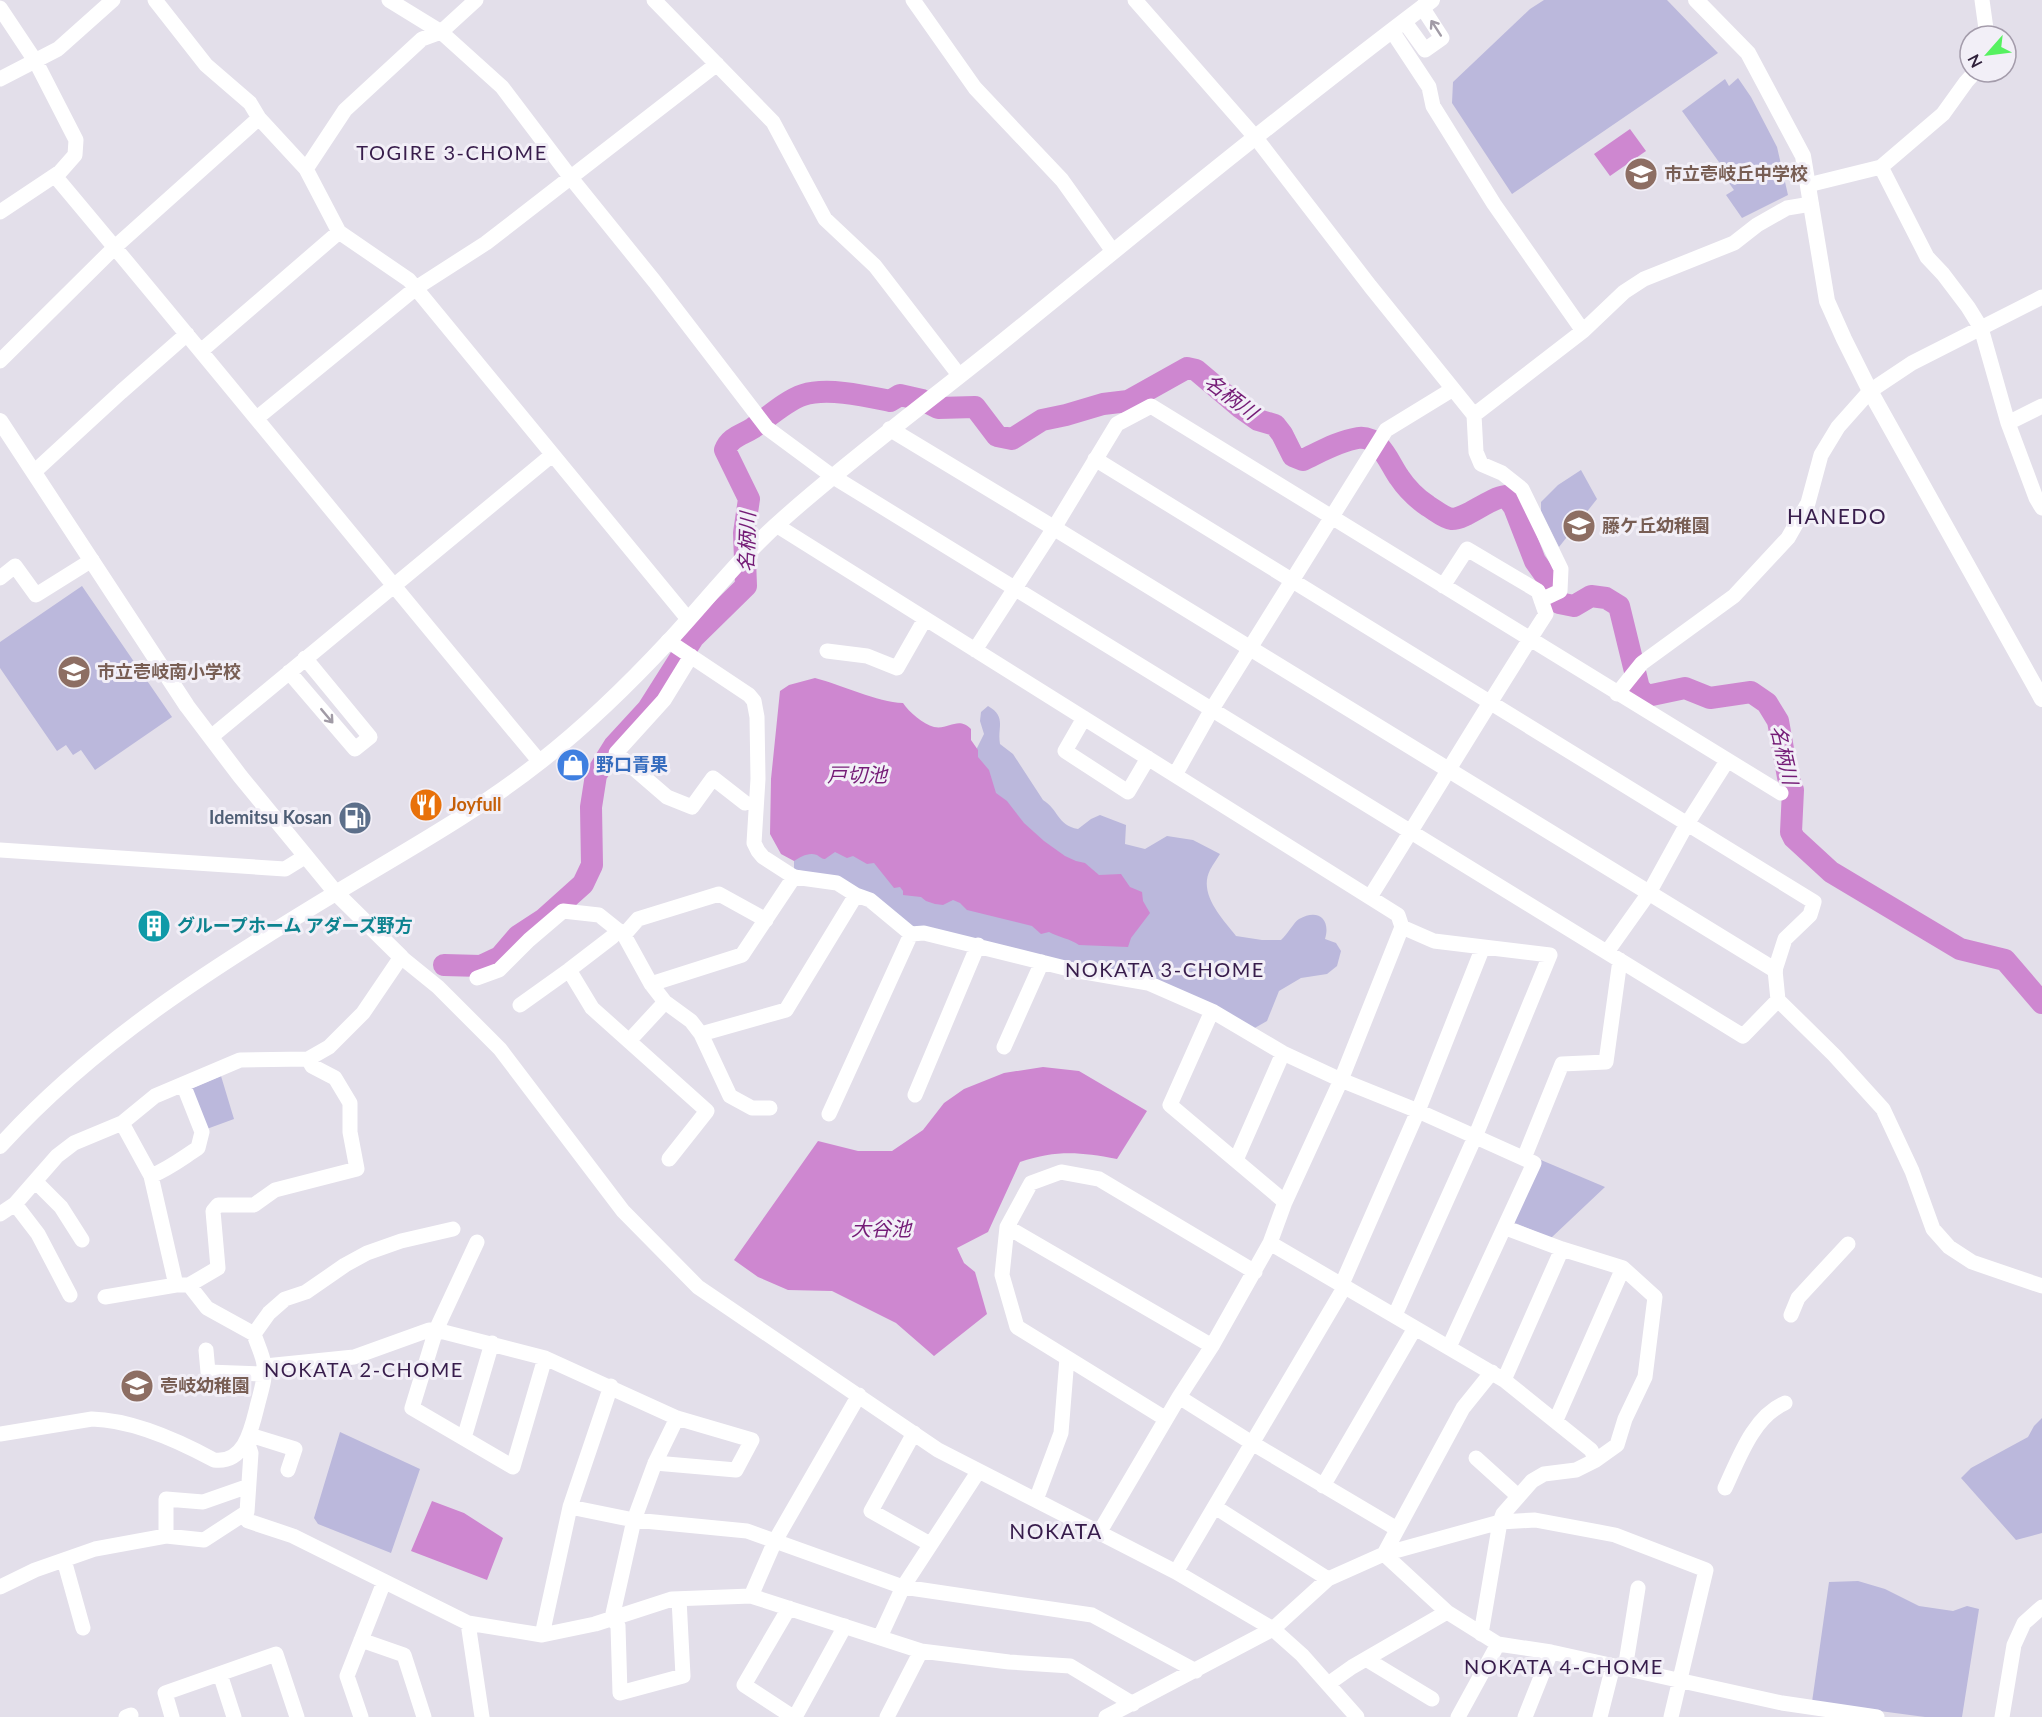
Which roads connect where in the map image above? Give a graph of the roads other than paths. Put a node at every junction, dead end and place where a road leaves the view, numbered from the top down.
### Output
1 (113, 0) edge
2 (155, 0) edge
3 (389, 0) edge
4 (476, 0) edge
5 (654, 0) edge
6 (913, 0) edge
7 (1135, 0) edge
8 (1696, 0) edge
9 (1982, 0) edge
10 (1427, 4) edge
11 (0, 8) edge
12 (1985, 24) edge
13 (1398, 26) junction
14 (441, 32) junction
15 (36, 62) junction
16 (717, 64) junction
17 (0, 79) edge
18 (1965, 84) edge
19 (259, 118) junction
20 (1256, 138) junction
21 (1881, 167) junction
22 (306, 169) junction
23 (55, 176) junction
24 (571, 178) junction
25 (1808, 185) junction
26 (1811, 204) junction
27 (0, 212) edge
28 (339, 231) junction
29 (115, 247) junction
30 (1112, 250) junction
31 (416, 288) junction
32 (2042, 297) edge
33 (1981, 328) junction
34 (1583, 331) junction
35 (187, 334) junction
36 (201, 351) junction
37 (0, 361) edge
38 (954, 379) junction
39 (1453, 389) junction
40 (1870, 392) junction
41 (2042, 406) edge
42 (1474, 415) junction
43 (257, 418) junction
44 (0, 421) edge
45 (2007, 423) junction
46 (890, 429) junction
47 (552, 455) junction
48 (1095, 459) junction
49 (34, 472) junction
50 (832, 476) junction
51 (2042, 508) edge
52 (1332, 518) junction
53 (776, 525) junction
54 (1054, 528) junction
55 (92, 560) junction
56 (0, 578) edge
57 (1292, 580) junction
58 (392, 585) junction
59 (1443, 586) junction
60 (1015, 588) junction
61 (1541, 600) junction
62 (688, 619) junction
63 (925, 619) junction
64 (1530, 640) junction
65 (1252, 648) junction
66 (680, 649) junction
67 (975, 650) junction
68 (827, 651) dead end
69 (305, 658) junction
70 (289, 672) junction
71 (1617, 694) junction
72 (2042, 699) edge
73 (1492, 703) junction
74 (1212, 709) junction
75 (1084, 718) junction
76 (211, 737) junction
77 (1148, 758) junction
78 (1727, 761) junction
79 (540, 762) junction
80 (1448, 770) junction
81 (1175, 775) junction
82 (1781, 794) dead end
83 (745, 803) dead end
84 (1687, 824) junction
85 (1411, 831) junction
86 (0, 850) edge
87 (306, 856) junction
88 (794, 877) junction
89 (336, 893) junction
90 (1649, 893) junction
91 (856, 895) junction
92 (1370, 897) junction
93 (766, 920) junction
94 (1402, 927) junction
95 (621, 933) junction
96 (910, 934) junction
97 (978, 945) junction
98 (1483, 947) junction
99 (1614, 956) junction
100 (401, 957) junction
101 (1042, 962) junction
102 (569, 970) junction
103 (1775, 970) junction
104 (477, 978) dead end
105 (651, 984) junction
106 (1778, 1000) junction
107 (665, 1002) junction
108 (520, 1005) dead end
109 (1212, 1011) junction
110 (701, 1034) junction
111 (629, 1041) junction
112 (1004, 1047) dead end
113 (1283, 1053) junction
114 (308, 1059) junction
115 (1341, 1080) junction
116 (183, 1084) junction
117 (915, 1095) dead end
118 (770, 1108) dead end
119 (1418, 1111) junction
120 (829, 1114) dead end
121 (122, 1123) junction
122 (1475, 1137) junction
123 (0, 1146) edge
124 (1524, 1158) junction
125 (669, 1159) dead end
126 (1236, 1160) junction
127 (151, 1176) junction
128 (35, 1181) junction
129 (1286, 1202) junction
130 (15, 1204) junction
131 (0, 1214) edge
132 (1007, 1227) junction
133 (1506, 1228) junction
134 (453, 1229) dead end
135 (82, 1240) dead end
136 (477, 1242) dead end
137 (1270, 1243) junction
138 (1848, 1244) dead end
139 (1562, 1249) junction
140 (1623, 1268) junction
141 (1255, 1272) junction
142 (183, 1285) junction
143 (1343, 1285) junction
144 (2042, 1286) edge
145 (70, 1295) dead end
146 (104, 1297) dead end
147 (1395, 1316) junction
148 (1791, 1316) dead end
149 (1415, 1328) junction
150 (436, 1330) junction
151 (254, 1334) junction
152 (492, 1343) junction
153 (1212, 1346) junction
154 (1449, 1347) junction
155 (206, 1350) dead end
156 (545, 1358) junction
157 (1067, 1358) junction
158 (264, 1370) junction
159 (1498, 1376) junction
160 (610, 1386) junction
161 (859, 1395) junction
162 (1179, 1397) junction
163 (1785, 1402) dead end
164 (677, 1418) junction
165 (1166, 1419) junction
166 (1556, 1420) junction
167 (914, 1432) junction
168 (0, 1434) edge
169 (248, 1438) junction
170 (464, 1438) junction
171 (1252, 1443) junction
172 (1476, 1458) dead end
173 (1596, 1460) junction
174 (655, 1462) junction
175 (288, 1470) dead end
176 (978, 1472) junction
177 (1323, 1486) junction
178 (248, 1488) junction
179 (1725, 1488) dead end
180 (1518, 1496) junction
181 (1036, 1500) junction
182 (570, 1507) junction
183 (1215, 1507) junction
184 (244, 1515) junction
185 (634, 1520) junction
186 (1500, 1521) junction
187 (1397, 1530) junction
188 (1099, 1533) junction
189 (166, 1536) junction
190 (775, 1541) junction
191 (930, 1544) junction
192 (1384, 1554) junction
193 (64, 1560) junction
194 (1176, 1572) junction
195 (1328, 1579) junction
196 (384, 1582) junction
197 (0, 1587) edge
198 (903, 1587) junction
199 (1638, 1588) dead end
200 (751, 1596) junction
201 (679, 1599) junction
202 (2042, 1607) edge
203 (789, 1608) junction
204 (1447, 1612) junction
205 (612, 1618) junction
206 (468, 1623) junction
207 (845, 1626) junction
208 (83, 1628) dead end
209 (1273, 1629) junction
210 (1481, 1634) junction
211 (542, 1635) junction
212 (880, 1637) junction
213 (361, 1641) junction
214 (1498, 1644) junction
215 (921, 1651) junction
216 (1551, 1652) junction
217 (1366, 1659) junction
218 (1619, 1668) junction
219 (1196, 1671) junction
220 (220, 1674) junction
221 (1681, 1682) junction
222 (1328, 1684) junction
223 (1432, 1699) dead end
224 (1133, 1704) junction
225 (172, 1717) edge
226 (234, 1717) edge
227 (297, 1717) edge
228 (361, 1717) edge
229 (424, 1717) edge
230 (482, 1717) edge
231 (794, 1717) edge
232 (888, 1717) edge
233 (1106, 1717) edge
234 (1357, 1717) edge
235 (1458, 1717) edge
236 (1525, 1717) edge
237 (1600, 1717) edge
238 (1671, 1717) edge
239 (1877, 1717) edge
240 (2002, 1717) edge

1 - 15 street
2 - 19 street
3 - 14 street
4 - 14 street
5 - 16 street
6 - 30 street
7 - 20 street
8 - 25 street
9 - 12 street
10 - 13 street
13 -> 10 street
11 - 15 street
13 - 20 street
13 - 34 street
14 - 22 street
14 - 24 street
15 - 17 street
15 - 23 street
16 - 24 street
16 - 38 street
18 - 21 street
19 - 22 street
19 - 29 street
20 - 30 street
20 - 39 street
21 - 25 street
21 - 33 street
22 - 28 street
23 - 27 street
23 - 29 street
24 - 31 street
24 - 50 street
25 - 26 street
26 - 34 street
26 - 40 street
28 - 31 street
28 - 36 street
29 - 35 street
29 - 37 street
30 - 38 street
31 - 43 street
31 - 47 street
32 - 33 street
33 - 40 street
33 - 45 street
34 - 42 street
35 - 36 street
35 - 49 street
36 - 43 street
38 - 46 street
39 - 42 street
39 - 52 street
40 - 71 street
40 - 72 street
41 - 45 street
42 - 61 street
43 - 58 street
44 - 49 street
45 - 51 street
46 - 50 street
46 - 54 street
47 - 58 street
47 - 62 street
48 - 52 street
48 - 54 street
48 - 57 street
49 - 55 street
50 - 53 street
50 - 60 street
52 - 57 street
52 - 59 street
53 - 62 street
53 - 63 street
54 - 60 street
54 - 65 street
55 - 56 street
55 - 76 street
57 - 65 street
57 - 73 street
58 - 69 street
58 - 79 street
59 - 61 street
59 - 64 street
60 - 67 street
60 - 74 street
61 - 64 street
62 - 66 street
63 - 67 street
63 - 68 street
64 - 71 street
64 - 73 street
65 - 74 street
65 - 80 street
66 - 79 street
66 - 83 street
66 - 88 street
67 - 75 street
69 - 70 street
70 -> 69 street
70 - 76 street
71 - 78 street
73 - 80 street
73 - 84 street
74 - 81 street
74 - 85 street
75 - 77 street
75 - 77 street
76 - 87 street
77 - 81 street
78 - 82 street
78 - 84 street
79 - 89 street
80 - 85 street
80 - 90 street
81 - 92 street
84 - 90 street
84 - 103 street
85 - 92 street
85 - 99 street
86 - 87 street
87 - 89 street
88 - 91 street
88 - 93 street
89 - 100 street
89 - 123 street
90 - 99 street
90 - 103 street
91 - 96 street
91 - 110 street
92 - 94 street
93 - 95 street
93 - 105 street
94 - 98 street
94 - 115 street
95 - 102 street
95 - 104 street
95 - 105 street
96 - 97 street
96 - 120 street
97 - 101 street
97 - 117 street
98 - 119 street
98 - 122 street
99 - 106 street
99 - 124 street
100 - 114 street
100 - 161 street
101 - 109 street
101 - 112 street
102 - 108 street
102 - 111 street
103 - 106 street
105 - 107 street
106 - 144 street
107 - 110 street
107 - 111 street
109 - 113 street
109 - 126 street
110 - 118 street
111 - 125 street
113 - 115 street
113 - 126 street
114 - 116 street
114 - 142 street
115 - 119 street
115 - 129 street
116 - 121 street
116 - 127 street
119 - 122 street
119 - 143 street
121 - 127 street
121 - 128 street
122 - 124 street
122 - 147 street
124 - 133 street
126 - 129 street
127 - 142 street
128 - 130 street
128 - 135 street
129 - 137 street
130 - 131 street
130 - 145 street
132 - 141 street
132 - 153 street
132 - 157 street
133 - 139 street
133 - 154 street
134 - 151 street
136 - 150 street
137 - 141 street
137 - 143 street
138 - 148 street
139 - 140 street
139 - 159 street
140 - 166 street
140 - 173 street
141 - 153 street
142 - 146 street
142 - 151 street
143 - 147 street
143 - 171 street
147 - 149 street
149 - 154 street
149 - 177 street
150 - 152 street
150 - 158 street
150 - 170 street
151 - 158 street
152 - 156 street
152 - 170 street
153 - 162 street
154 - 159 street
155 - 158 street
156 - 160 street
156 - 170 street
157 - 165 street
157 - 181 street
158 - 169 street
159 - 166 street
159 - 187 street
160 - 164 street
160 - 182 street
161 - 167 street
161 - 190 street
162 - 165 street
162 - 171 street
163 - 179 street
164 - 174 street
164 - 174 street
165 - 188 street
166 - 173 street
167 - 176 street
167 - 191 street
168 - 169 street
169 - 175 street
169 - 178 street
171 - 177 street
171 - 183 street
172 - 180 street
173 - 180 street
174 - 185 street
176 - 181 street
176 - 191 street
177 - 187 street
178 - 184 street
178 - 189 street
180 - 186 street
181 - 188 street
182 - 185 street
182 - 211 street
183 - 194 street
183 - 195 street
184 - 189 street
184 - 196 street
185 - 190 street
185 - 205 street
186 - 192 street
186 - 210 street
186 - 221 street
187 - 192 street
188 - 194 street
189 - 193 street
190 - 198 street
190 - 200 street
191 - 198 street
192 - 195 street
192 - 204 street
193 - 197 street
193 - 208 street
194 - 209 street
195 - 209 street
196 - 206 street
196 - 213 street
198 - 212 street
198 - 219 street
199 - 218 street
200 - 201 street
200 - 203 street
201 - 205 street
201 - 205 street
202 - 240 street
203 - 207 street
203 - 231 street
204 - 210 street
204 - 217 street
205 - 211 street
206 - 211 street
206 - 230 street
207 - 212 street
207 - 231 street
209 - 219 street
209 - 222 street
210 - 214 street
212 - 215 street
213 - 228 street
213 - 229 street
214 - 216 street
214 - 235 street
215 - 224 street
215 - 232 street
216 - 218 street
216 - 236 street
217 - 222 street
217 - 223 street
218 - 221 street
218 - 237 street
219 - 224 street
220 - 225 street
220 - 226 street
220 - 227 street
221 - 238 street
221 - 239 street
222 - 234 street
224 - 233 street

